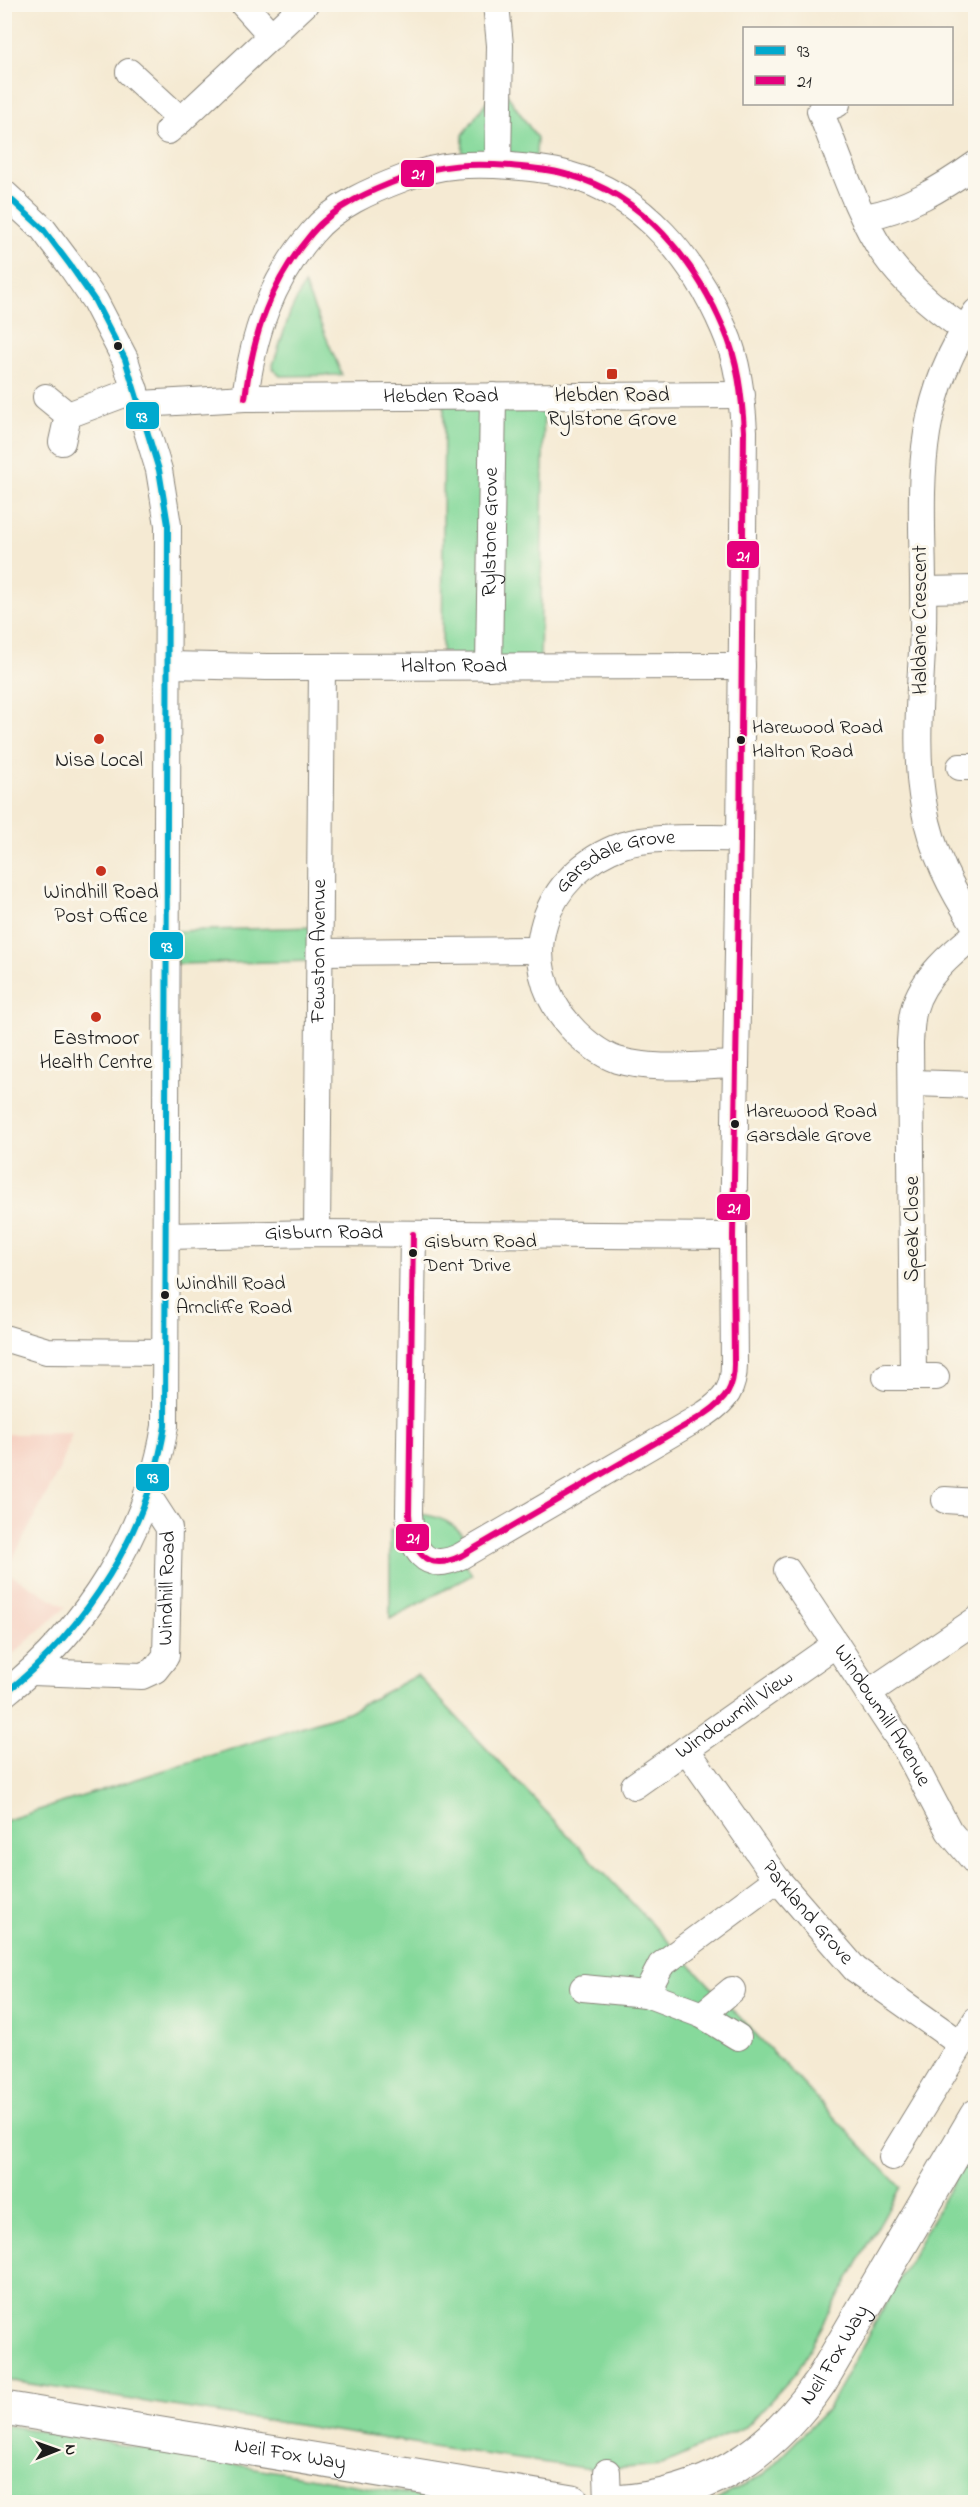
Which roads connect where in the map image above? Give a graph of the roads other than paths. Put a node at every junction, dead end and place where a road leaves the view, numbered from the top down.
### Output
1 (243, 4) edge
2 (305, 4) edge
3 (496, 4) edge
4 (272, 36) junction
5 (129, 72) dead end
6 (835, 105) edge
7 (975, 164) edge
8 (498, 165) junction
9 (8, 204) edge
10 (864, 217) junction
11 (970, 321) edge
12 (741, 395) junction
13 (493, 396) junction
14 (46, 397) dead end
15 (138, 397) junction
16 (245, 398) junction
17 (68, 415) junction
18 (62, 442) dead end
19 (975, 589) edge
20 (924, 590) junction
21 (168, 665) junction
22 (742, 666) junction
23 (321, 667) junction
24 (489, 667) junction
25 (741, 838) junction
26 (975, 927) edge
27 (975, 934) edge
28 (538, 950) junction
29 (321, 952) junction
30 (735, 1064) junction
31 (912, 1083) junction
32 (975, 1085) edge
33 (317, 1233) junction
34 (413, 1234) junction
35 (166, 1236) junction
36 (733, 1236) junction
37 (4, 1338) edge
38 (165, 1352) junction
39 (886, 1377) dead end
40 (147, 1494) junction
41 (945, 1500) dead end
42 (975, 1502) edge
43 (787, 1570) dead end
44 (975, 1620) edge
45 (836, 1644) junction
46 (32, 1672) junction
47 (868, 1693) junction
48 (4, 1695) edge
49 (686, 1749) junction
50 (634, 1786) dead end
51 (975, 1863) edge
52 (777, 1879) junction
53 (583, 1988) dead end
54 (732, 1990) dead end
55 (646, 1994) junction
56 (702, 2015) junction
57 (975, 2020) edge
58 (738, 2037) dead end
59 (961, 2044) junction
60 (975, 2116) edge
61 (892, 2157) dead end
62 (4, 2409) edge
63 (611, 2487) edge
64 (477, 2494) edge
65 (573, 2502) edge
66 (608, 2502) edge

1 - 4 street
2 - 4 street
3 - 8 street
4 - 5 street
6 - 10 street
7 - 10 street
8 - 12 street
8 - 16 street
9 - 15 street, Windhill Road
10 - 11 street
11 - 20 street, Haldane Crescent
12 - 13 street, Hebden Road
12 - 22 street
13 - 16 street, Hebden Road
13 - 24 street, Rylstone Grove
14 - 17 street
15 - 16 street, Hebden Road
15 - 17 street
15 - 21 street, Windhill Road
17 - 18 street
19 - 20 street
20 - 26 street, Haldane Crescent
21 - 23 street, Halton Road
21 - 35 street, Windhill Road
22 - 24 street, Halton Road
22 - 25 street
23 - 24 street, Halton Road
23 - 29 street, Fewston Avenue
25 - 28 street, Garsdale Grove
25 - 30 street
27 - 31 street, Speak Close
28 - 29 street
28 - 30 street, Garsdale Grove
29 - 33 street, Fewston Avenue
30 - 36 street
31 - 32 street
31 - 39 street, Speak Close
33 - 34 street, Gisburn Road
33 - 35 street, Gisburn Road
34 - 36 street, Gisburn Road
34 - 36 street
35 - 38 street, Windhill Road
37 - 38 street
38 - 40 street, Windhill Road
40 - 46 street, Windhill Road
40 - 46 street, Windhill Road
41 - 42 street
43 - 45 street, Windowmill Avenue
44 - 47 street
45 - 47 street, Windowmill Avenue
45 - 49 street, Windowmill View
46 - 48 street, Windhill Road
47 - 51 street, Windowmill Avenue
49 - 50 street, Windowmill View
49 - 52 street, Parkland Grove
52 - 55 street
52 - 59 street, Parkland Grove
53 - 55 street
54 - 56 street
55 - 56 street
56 - 58 street
57 - 59 street
59 - 61 street
60 - 63 main road, Neil Fox Way
62 - 64 main road, Neil Fox Way
63 - 66 street
64 - 65 main road, Neil Fox Way

